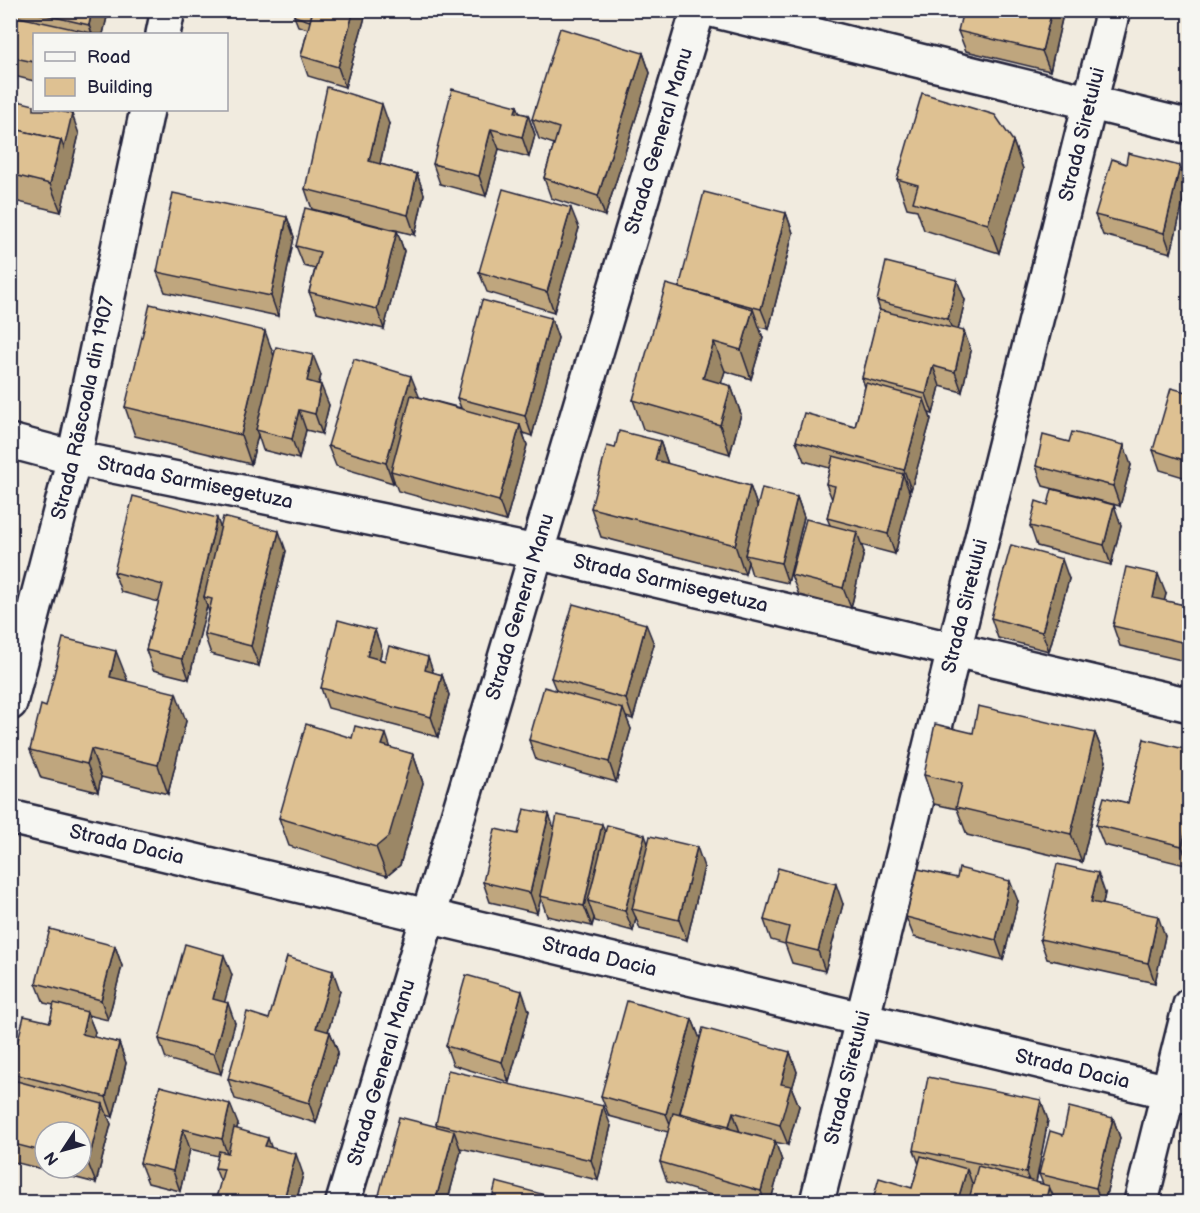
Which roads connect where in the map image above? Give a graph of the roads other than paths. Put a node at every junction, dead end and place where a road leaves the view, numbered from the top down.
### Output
1 (168, 10) edge
2 (698, 10) edge
3 (712, 10) edge
4 (1113, 10) edge
5 (163, 33) edge
6 (1090, 103) junction
7 (147, 111) edge
8 (1190, 127) edge
9 (10, 441) edge
10 (74, 458) junction
11 (537, 552) junction
12 (955, 650) junction
13 (10, 703) edge
14 (1190, 705) edge
15 (10, 817) edge
16 (428, 916) junction
17 (1190, 1005) edge
18 (863, 1020) junction
19 (1179, 1095) edge
20 (343, 1203) edge
21 (818, 1203) edge
22 (1141, 1203) edge

1 - 5 street
2 - 11 street, Strada General Manu
3 - 6 street
4 - 6 street, Strada Siretului
6 - 8 street
6 - 12 street, Strada Siretului
7 - 10 street, Strada Răscoala din 1907
9 - 10 street, Strada Sarmisegetuza
10 - 11 street, Strada Sarmisegetuza
10 - 13 street, Strada Răscoala din 1907
11 - 12 street, Strada Sarmisegetuza
11 - 16 street, Strada General Manu
12 - 14 street, Strada Sarmisegetuza
12 - 18 street, Strada Siretului
15 - 16 street, Strada Dacia
16 - 18 street, Strada Dacia
16 - 20 street, Strada General Manu
17 - 19 street
18 - 19 street, Strada Dacia
18 - 21 street, Strada Siretului
19 - 22 street

